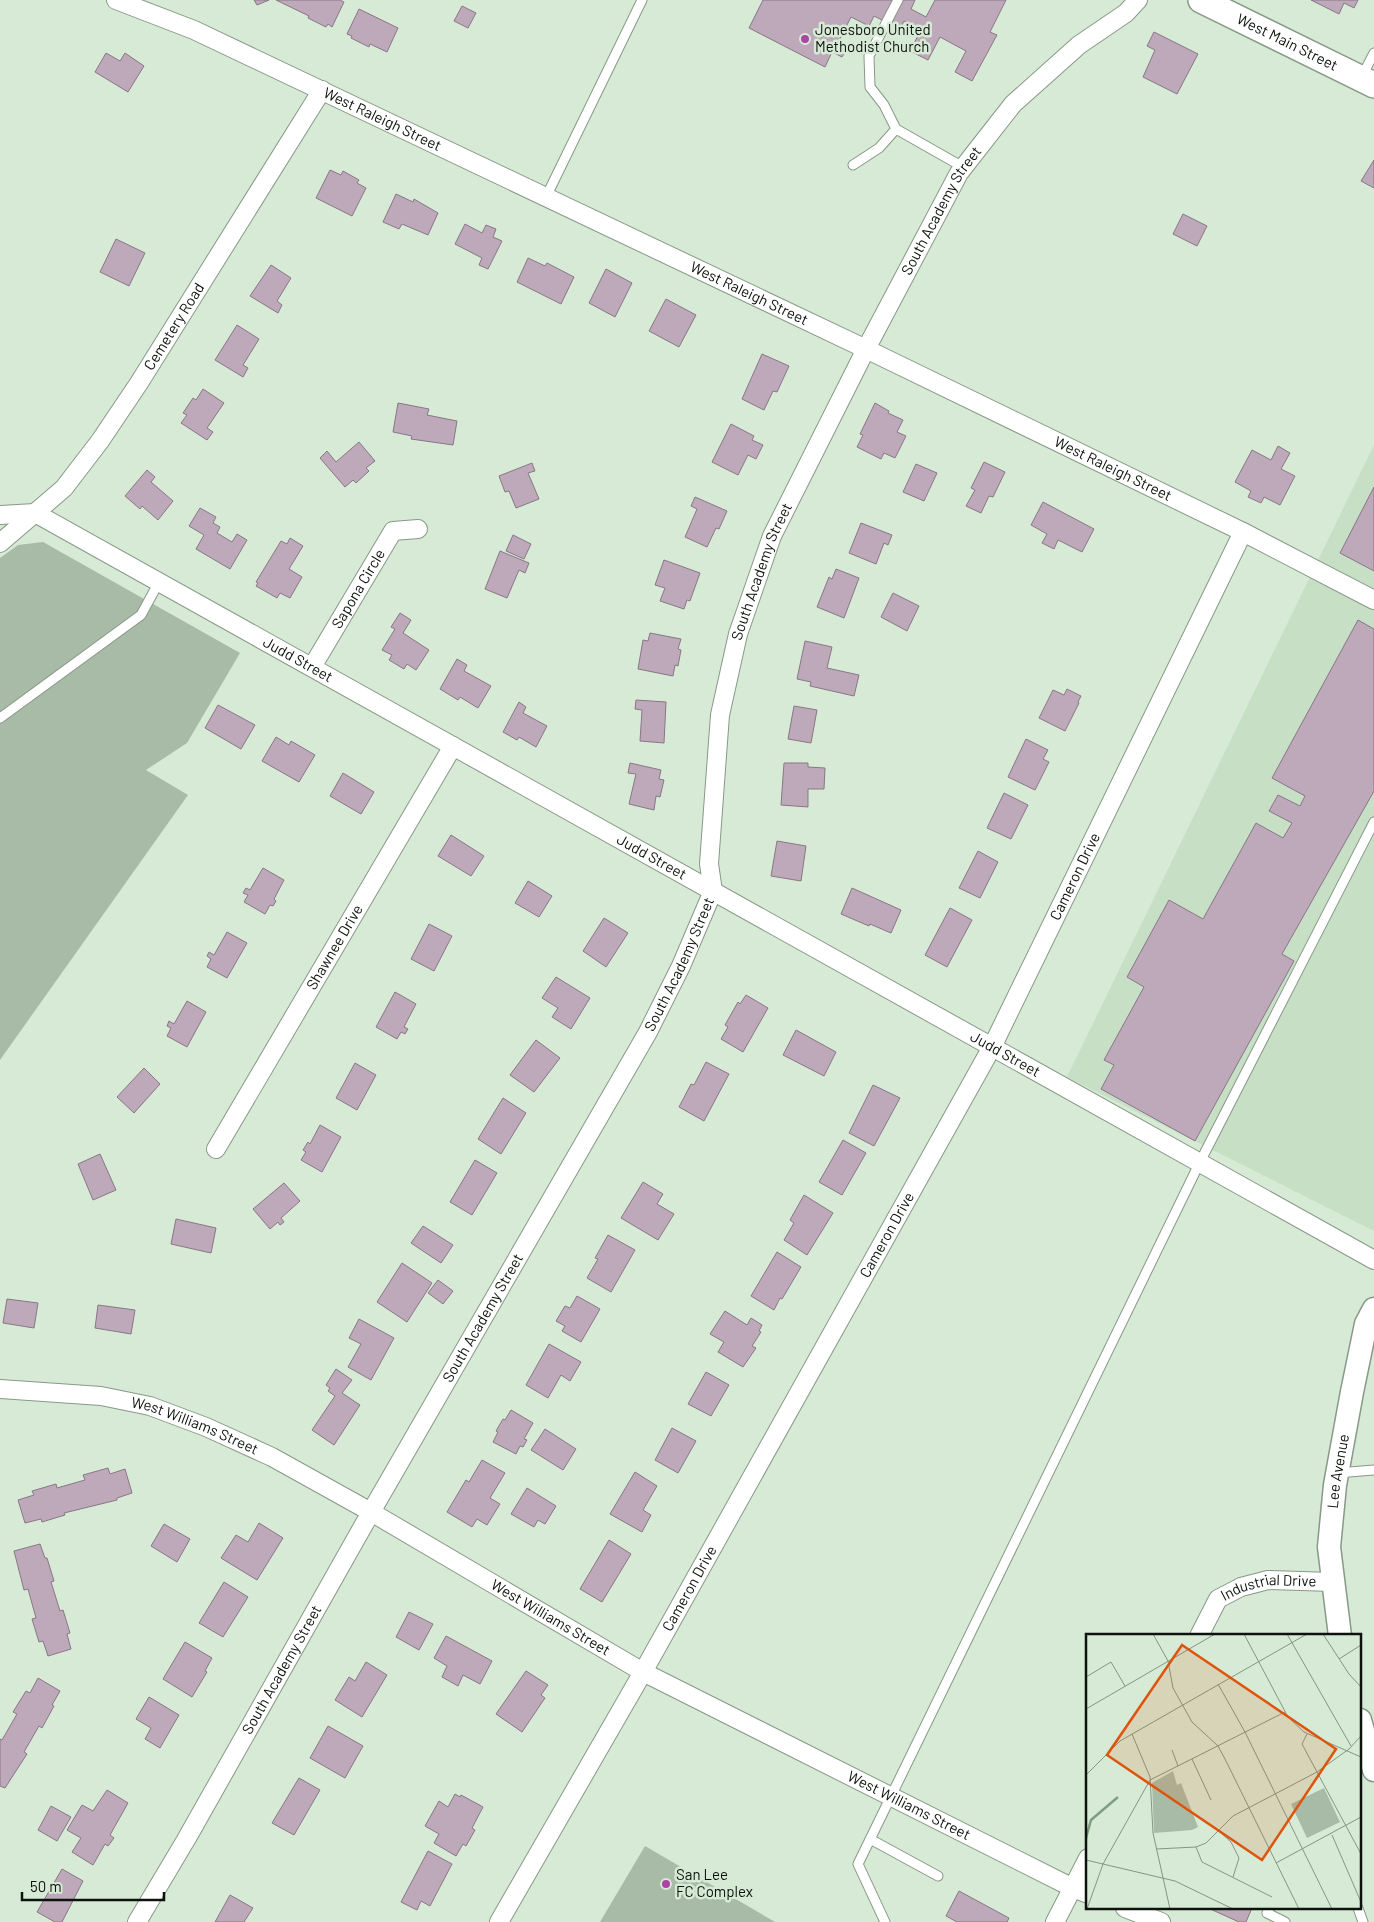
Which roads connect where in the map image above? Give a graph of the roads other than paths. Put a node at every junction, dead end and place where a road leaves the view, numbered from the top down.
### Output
1 (116, 0) edge
2 (642, 0) edge
3 (898, 0) edge
4 (1138, 0) edge
5 (1201, 0) edge
6 (1374, 53) edge
7 (1368, 82) edge
8 (322, 90) junction
9 (896, 129) junction
10 (853, 165) dead end
11 (963, 167) junction
12 (546, 197) junction
13 (866, 349) junction
14 (35, 513) junction
15 (0, 515) edge
16 (418, 529) dead end
17 (1243, 532) junction
18 (0, 543) edge
19 (159, 582) junction
20 (1374, 600) edge
21 (312, 667) junction
22 (0, 718) edge
23 (453, 746) junction
24 (1374, 822) edge
25 (713, 891) junction
26 (992, 1047) junction
27 (216, 1149) dead end
28 (1200, 1162) junction
29 (1374, 1260) edge
30 (1374, 1310) edge
31 (0, 1389) edge
32 (1374, 1470) edge
33 (1338, 1473) junction
34 (371, 1512) junction
35 (1332, 1582) junction
36 (1200, 1634) edge
37 (1340, 1634) edge
38 (643, 1672) junction
39 (1362, 1729) edge
40 (1371, 1769) edge
41 (891, 1796) junction
42 (870, 1839) junction
43 (1086, 1866) edge
44 (938, 1876) dead end
45 (1080, 1891) edge
46 (1130, 1910) edge
47 (1268, 1910) edge
48 (1359, 1910) edge
49 (137, 1922) edge
50 (499, 1922) edge
51 (885, 1922) edge
52 (1055, 1922) edge
53 (1161, 1922) edge
54 (1285, 1922) edge
55 (1363, 1922) edge

1 - 8 street, West Raleigh Street
2 - 12 lane
3 - 9 lane
4 - 11 street, South Academy Street
5 - 7 main road, West Main Street
6 - 7 lane
8 - 12 street, West Raleigh Street
8 - 14 street, Cemetery Road
9 - 10 lane
9 - 11 lane
11 - 13 street, South Academy Street
12 - 13 street, West Raleigh Street
13 - 17 street, West Raleigh Street
13 - 25 street, South Academy Street
14 - 15 street
14 - 18 street, Cemetery Road
14 - 19 street, Judd Street
16 - 21 street, Sapona Circle
17 - 20 street, West Raleigh Street
17 - 26 street, Cameron Drive
19 - 21 street, Judd Street
19 - 22 lane
21 - 23 street, Judd Street
23 - 25 street, Judd Street
23 - 27 street, Shawnee Drive
24 - 28 lane
25 - 26 street, Judd Street
25 - 34 street, South Academy Street
26 - 28 street, Judd Street
26 - 38 street, Cameron Drive
28 - 29 street, Judd Street
28 - 41 lane
30 - 33 street, Lee Avenue
31 - 34 street, West Williams Street
32 - 33 lane
33 - 35 street, Lee Avenue
34 - 38 street, West Williams Street
34 - 49 street, South Academy Street
35 - 36 street, Industrial Drive
35 - 37 street, Lee Avenue
38 - 41 street, West Williams Street
38 - 50 street, Cameron Drive
39 - 40 street
41 - 42 lane
41 - 45 street, West Williams Street
42 - 44 lane
42 - 51 lane
43 - 45 street
45 - 52 street
46 - 53 street
47 - 54 lane
48 - 55 lane

